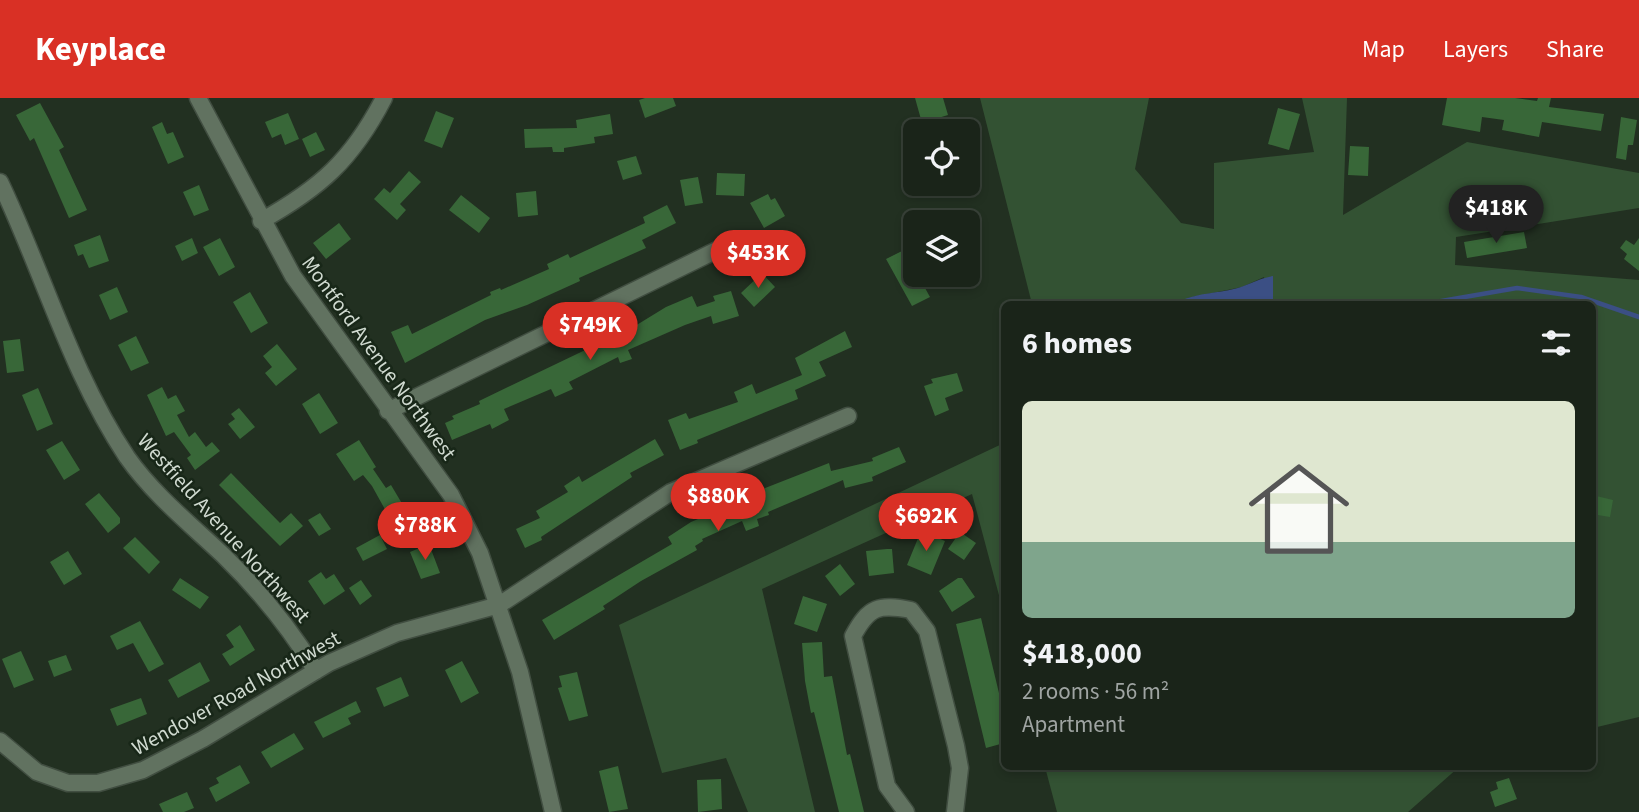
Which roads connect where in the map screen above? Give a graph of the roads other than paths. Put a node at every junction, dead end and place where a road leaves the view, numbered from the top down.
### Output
1 (198, 98) edge
2 (384, 98) edge
3 (0, 182) edge
4 (261, 221) junction
5 (717, 250) dead end
6 (388, 411) junction
7 (848, 416) dead end
8 (499, 605) junction
9 (316, 671) junction
10 (0, 741) edge
11 (553, 812) edge
12 (906, 812) edge
13 (955, 812) edge

1 - 4 street, Montford Avenue Northwest
2 - 4 street
3 - 9 street, Westfield Avenue Northwest
4 - 6 street, Montford Avenue Northwest
5 - 6 street
6 - 8 street, Montford Avenue Northwest
7 - 8 street, Wendover Road Northwest
8 - 9 street, Wendover Road Northwest
8 - 11 street, Montford Avenue Northwest
9 - 10 street, Wendover Road Northwest
12 - 13 street

